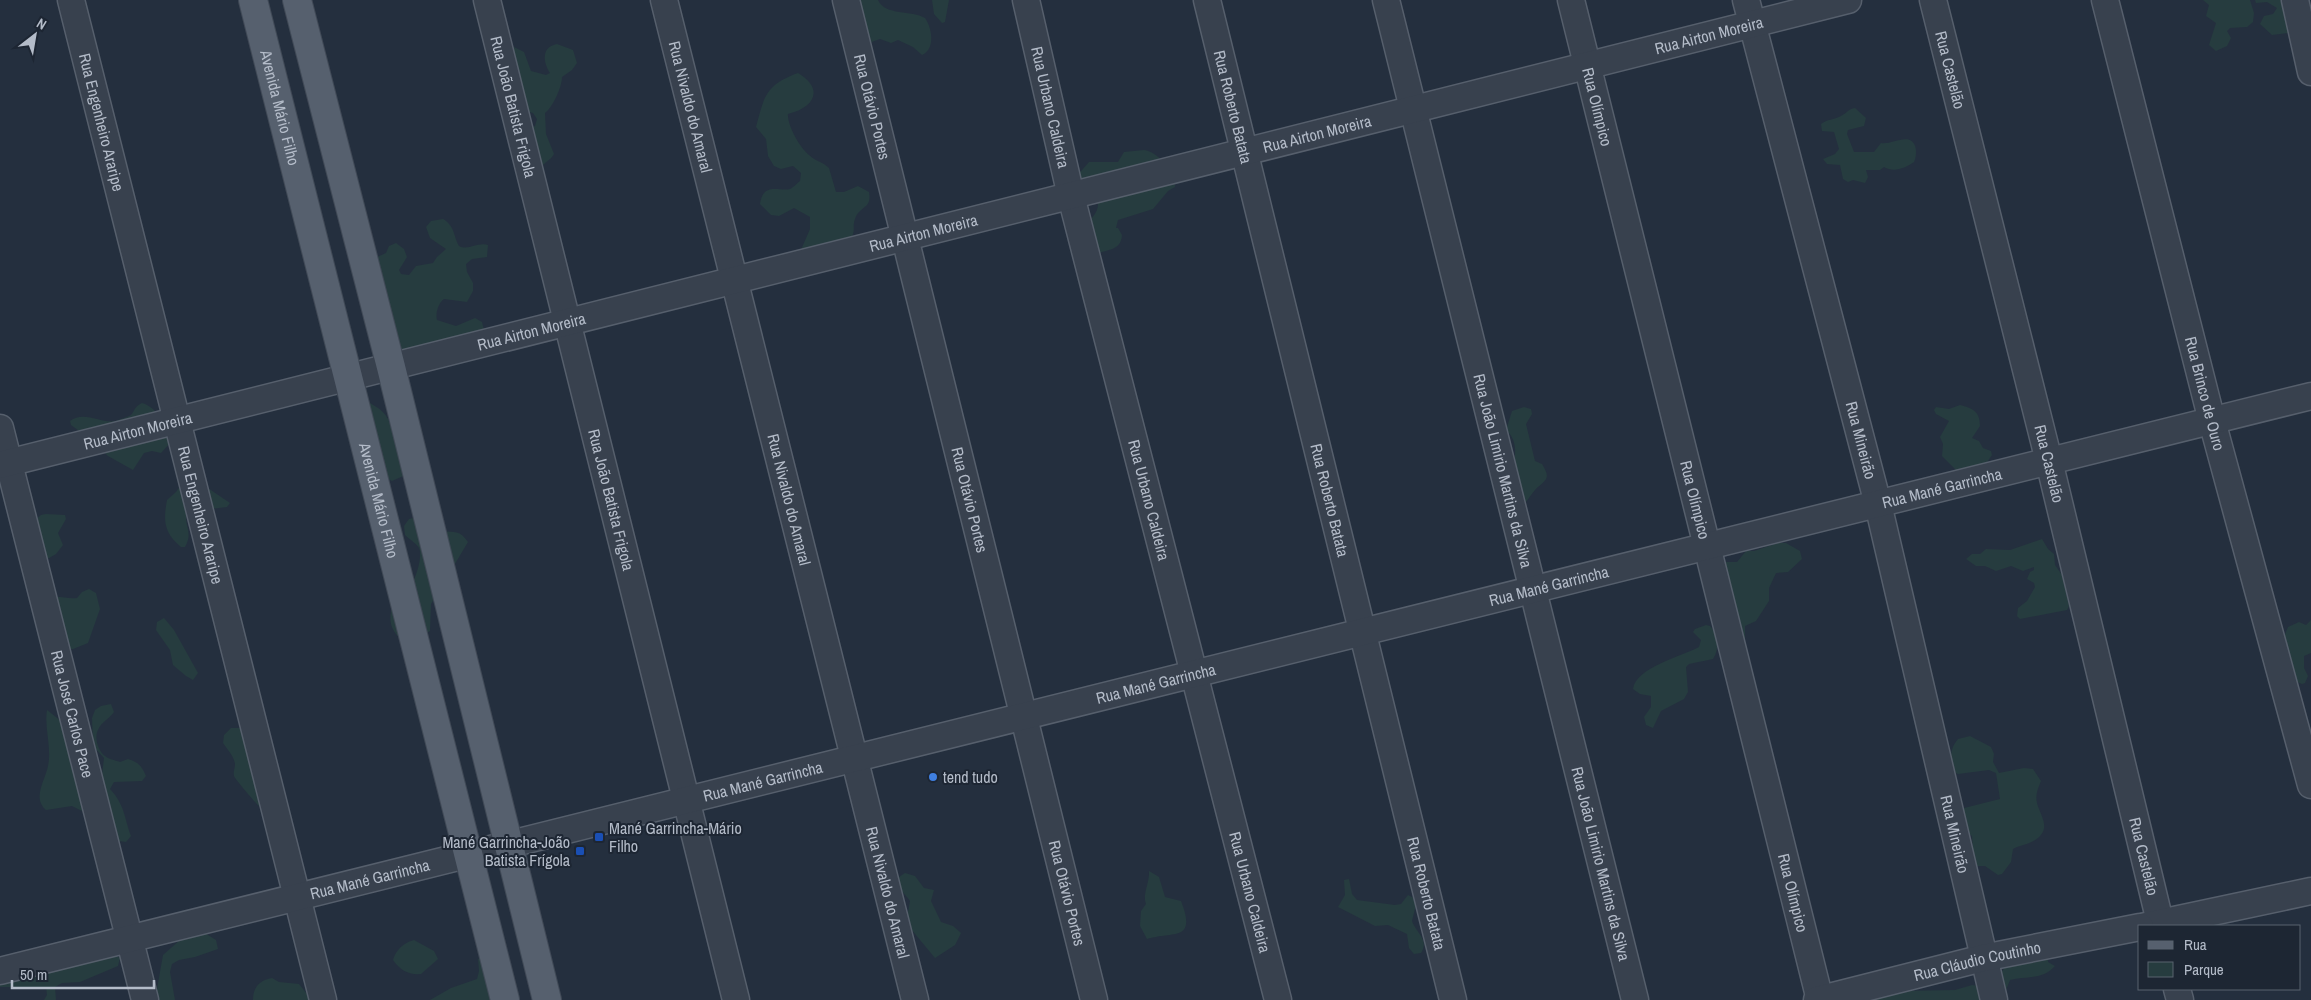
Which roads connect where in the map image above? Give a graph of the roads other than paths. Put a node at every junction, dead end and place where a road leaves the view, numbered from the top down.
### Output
1 (71, 0) edge
2 (253, 0) edge
3 (297, 0) edge
4 (487, 0) edge
5 (664, 0) edge
6 (846, 0) edge
7 (1026, 0) edge
8 (1207, 0) edge
9 (1386, 0) edge
10 (1570, 0) edge
11 (1848, 0) edge
12 (1933, 0) edge
13 (2105, 0) edge
14 (2295, 0) edge
15 (1749, 12) edge
16 (1587, 66) junction
17 (2311, 72) edge
18 (1413, 110) junction
19 (1244, 152) junction
20 (1071, 196) junction
21 (904, 238) junction
22 (734, 280) junction
23 (567, 322) junction
24 (391, 367) junction
25 (350, 377) junction
26 (2311, 396) edge
27 (177, 421) junction
28 (2212, 421) junction
29 (0, 428) edge
30 (2049, 461) junction
31 (4, 464) edge
32 (1878, 504) junction
33 (1707, 546) junction
34 (1532, 590) junction
35 (1362, 632) junction
36 (1194, 674) junction
37 (1023, 717) junction
38 (854, 759) junction
39 (2311, 785) edge
40 (686, 800) junction
41 (508, 845) junction
42 (469, 855) junction
43 (2311, 891) edge
44 (298, 897) junction
45 (2152, 925) edge
46 (2157, 925) edge
47 (2138, 929) edge
48 (130, 939) junction
49 (1983, 958) junction
50 (0, 971) edge
51 (145, 1000) edge
52 (323, 1000) edge
53 (505, 1000) edge
54 (547, 1000) edge
55 (736, 1000) edge
56 (914, 1000) edge
57 (1094, 1000) edge
58 (1278, 1000) edge
59 (1453, 1000) edge
60 (1635, 1000) edge
61 (1819, 1000) edge
62 (1994, 1000) edge

1 - 27 street, Rua Engenheiro Araripe
2 - 25 main road, Avenida Mário Filho
3 - 24 main road
4 - 23 street, Rua João Batista Frigola
5 - 22 street, Rua Nivaldo do Amaral
6 - 21 street, Rua Otávio Portes
7 - 20 street, Rua Urbano Caldeira
8 - 19 street, Rua Roberto Batata
9 - 18 street, Rua João Limirio Martins da Silva
10 - 16 street, Rua Olímpico
11 - 15 street, Rua Airton Moreira
12 - 30 street, Rua Castelão
13 - 28 street, Rua Brinco de Ouro
14 - 17 street
15 - 16 street, Rua Airton Moreira
15 - 32 street, Rua Mineirão
16 - 18 street, Rua Airton Moreira
16 - 33 street, Rua Olímpico
18 - 19 street, Rua Airton Moreira
18 - 34 street, Rua João Limirio Martins da Silva
19 - 20 street, Rua Airton Moreira
19 - 35 street, Rua Roberto Batata
20 - 21 street, Rua Airton Moreira
20 - 36 street, Rua Urbano Caldeira
21 - 22 street, Rua Airton Moreira
21 - 37 street, Rua Otávio Portes
22 - 23 street, Rua Airton Moreira
22 - 38 street, Rua Nivaldo do Amaral
23 - 24 street, Rua Airton Moreira
23 - 40 street, Rua João Batista Frigola
24 - 25 street, Rua Airton Moreira
24 - 41 main road
25 - 27 street, Rua Airton Moreira
25 - 42 main road, Avenida Mário Filho
26 - 28 street, Rua Mané Garrincha
27 - 31 street, Rua Airton Moreira
27 - 44 street, Rua Engenheiro Araripe
28 - 30 street, Rua Mané Garrincha
28 - 39 street, Rua Brinco de Ouro
29 - 31 street, Rua José Carlos Pace
30 - 32 street, Rua Mané Garrincha
30 - 45 street, Rua Castelão
31 - 48 street, Rua José Carlos Pace
32 - 33 street, Rua Mané Garrincha
32 - 49 street, Rua Mineirão
33 - 34 street, Rua Mané Garrincha
33 - 61 street, Rua Olímpico
34 - 35 street, Rua Mané Garrincha
34 - 60 street, Rua João Limirio Martins da Silva
35 - 36 street, Rua Mané Garrincha
35 - 59 street, Rua Roberto Batata
36 - 37 street, Rua Mané Garrincha
36 - 58 street, Rua Urbano Caldeira
37 - 38 street, Rua Mané Garrincha
37 - 57 street, Rua Otávio Portes
38 - 40 street, Rua Mané Garrincha
38 - 56 street, Rua Nivaldo do Amaral
40 - 41 street, Rua Mané Garrincha
40 - 55 street, Rua João Batista Frigola
41 - 42 street, Rua Mané Garrincha
41 - 54 main road
42 - 44 street, Rua Mané Garrincha
42 - 53 main road, Avenida Mário Filho
43 - 46 street, Rua Cláudio Coutinho
44 - 48 street, Rua Mané Garrincha
44 - 52 street, Rua Engenheiro Araripe
47 - 49 street, Rua Cláudio Coutinho
48 - 50 street, Rua Mané Garrincha
48 - 51 street, Rua José Carlos Pace
49 - 61 street, Rua Cláudio Coutinho
49 - 62 street, Rua Mineirão

